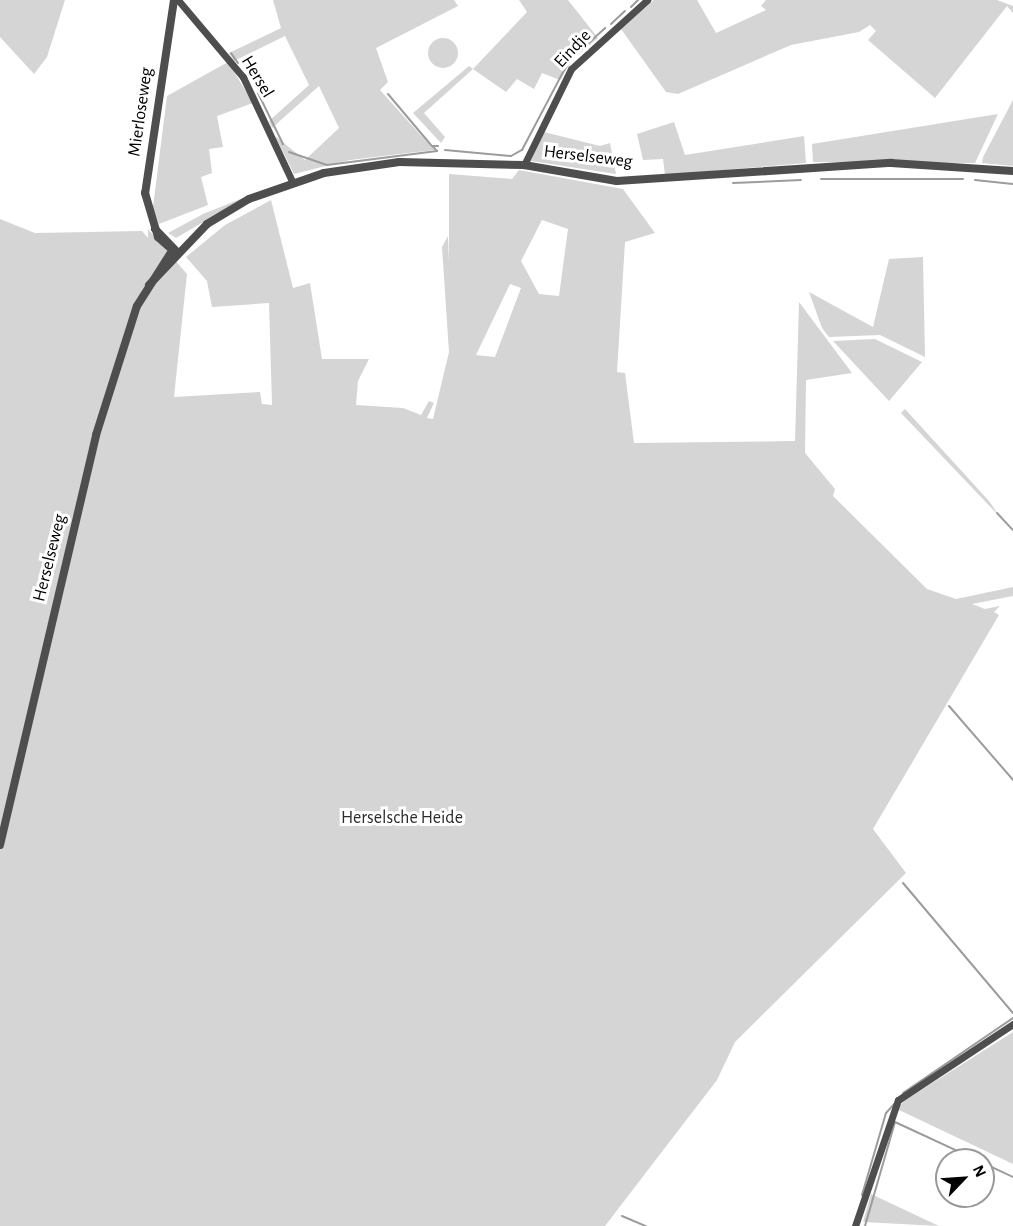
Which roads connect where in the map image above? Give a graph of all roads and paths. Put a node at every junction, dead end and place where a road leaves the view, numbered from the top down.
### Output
1 (176, 0) edge
2 (647, 0) edge
3 (524, 165) junction
4 (1013, 171) edge
5 (292, 182) junction
6 (175, 251) junction
7 (0, 845) edge
8 (1013, 1024) edge
9 (855, 1226) edge

1 - 5 street, Hersel
1 - 6 street, Mierloseweg
2 - 3 street, Eindje
3 - 4 street, Herselseweg
3 - 5 street, Herselseweg
5 - 6 street, Herselseweg
6 - 7 street, Herselseweg
8 - 9 street

